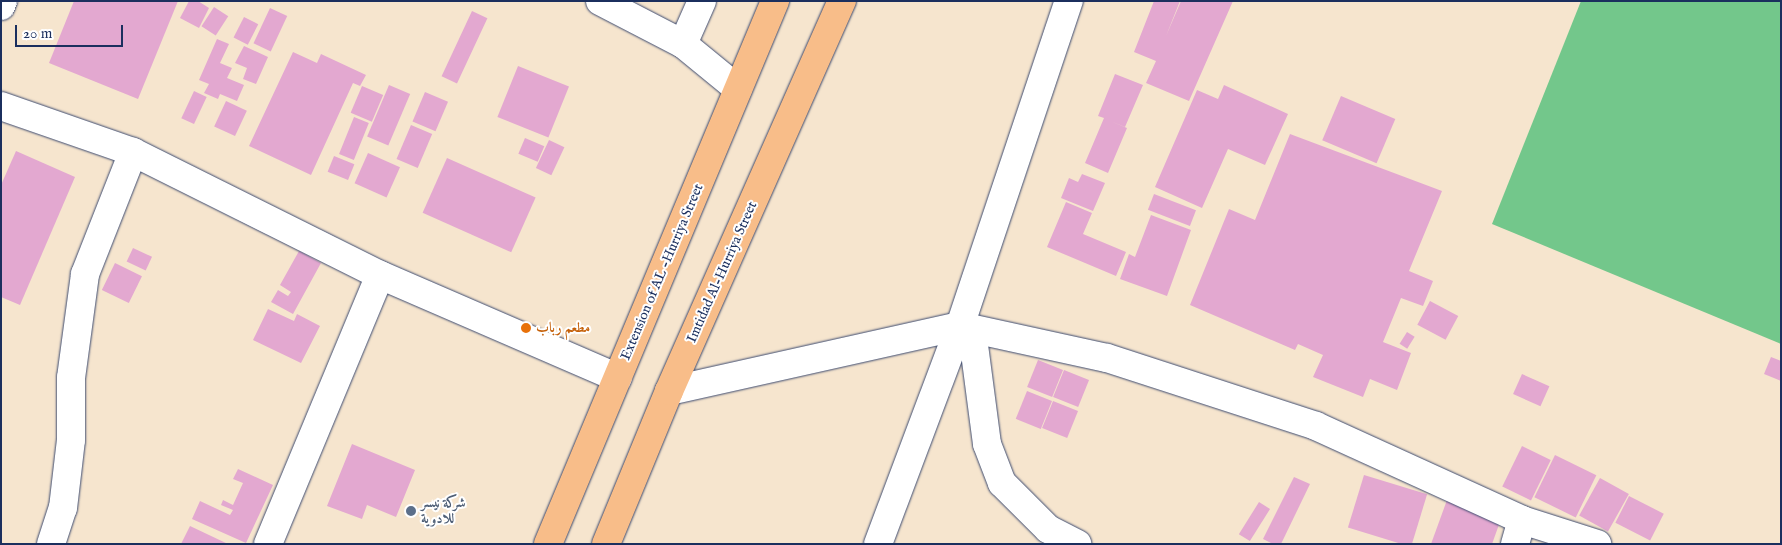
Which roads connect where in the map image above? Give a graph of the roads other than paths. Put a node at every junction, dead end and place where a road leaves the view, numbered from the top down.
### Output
1 (3, 1) edge
2 (600, 1) edge
3 (702, 1) edge
4 (775, 1) edge
5 (842, 1) edge
6 (1069, 1) edge
7 (1, 6) edge
8 (683, 44) junction
9 (738, 89) junction
10 (1, 106) edge
11 (133, 152) junction
12 (380, 275) junction
13 (966, 328) junction
14 (618, 378) junction
15 (669, 391) junction
16 (1518, 532) edge
17 (51, 544) edge
18 (268, 544) edge
19 (548, 544) edge
20 (606, 544) edge
21 (878, 544) edge
22 (1077, 544) edge
23 (1596, 544) edge

1 - 7 street
2 - 8 street
3 - 8 street
4 - 9 main road, Extension of AL -Hurriya Street
5 - 15 main road, Imtidad Al-Hurriya Street
6 - 13 street
8 - 9 street
9 - 14 main road, Extension of AL -Hurriya Street
10 - 11 street
11 - 12 street
11 - 17 street
12 - 14 street
12 - 18 street
13 - 15 street
13 - 16 street
13 - 21 street
13 - 22 street
14 - 19 main road, Extension of AL -Hurriya Street
15 - 20 main road, Imtidad Al-Hurriya Street
16 - 23 street

